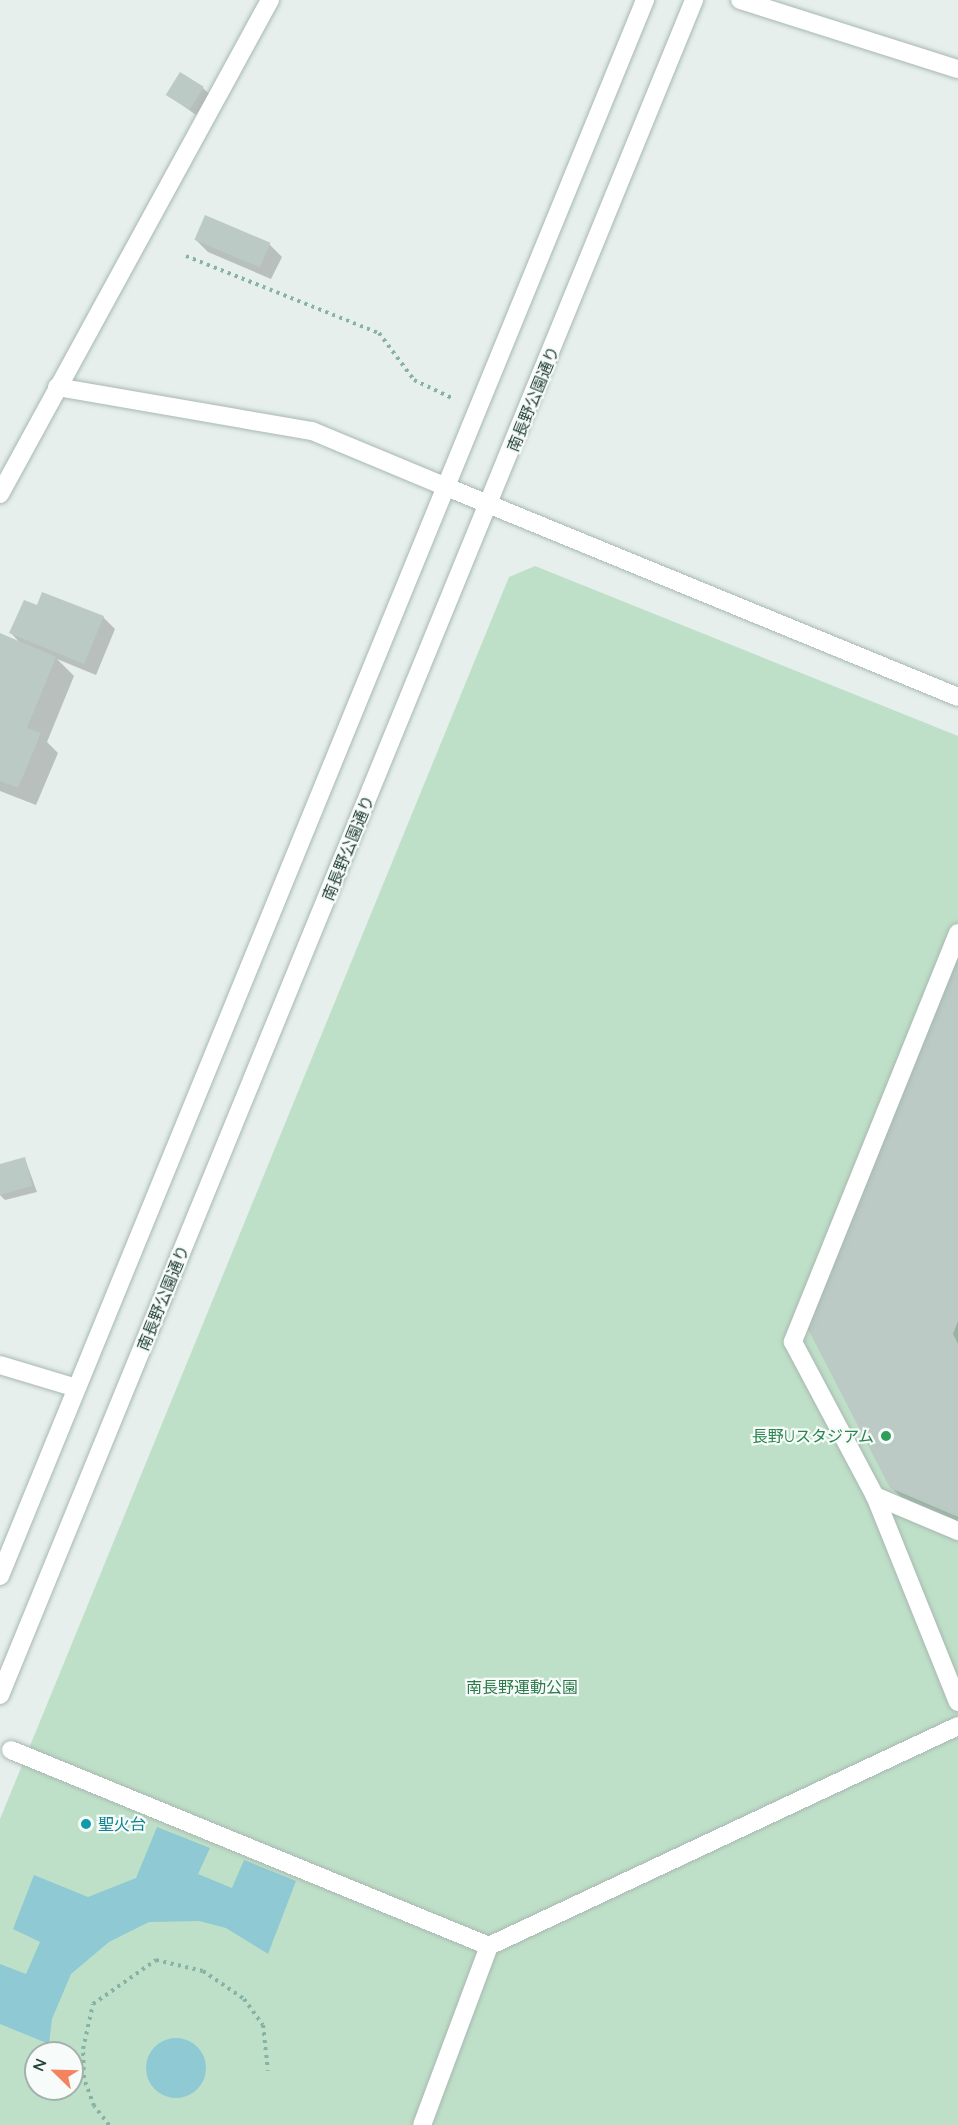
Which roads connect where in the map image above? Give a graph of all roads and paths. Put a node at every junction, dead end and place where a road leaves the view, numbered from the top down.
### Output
1 (270, 0) edge
2 (645, 0) edge
3 (694, 0) edge
4 (740, 0) edge
5 (958, 69) edge
6 (186, 256) dead end
7 (57, 387) junction
8 (479, 411) junction
9 (449, 488) junction
10 (0, 494) edge
11 (490, 505) junction
12 (958, 697) edge
13 (958, 933) edge
14 (0, 1365) edge
15 (76, 1388) junction
16 (874, 1496) junction
17 (958, 1532) edge
18 (0, 1576) edge
19 (0, 1695) edge
20 (958, 1702) edge
21 (958, 1726) edge
22 (11, 1750) dead end
23 (489, 1946) junction
24 (268, 2071) dead end
25 (109, 2125) edge
26 (422, 2125) edge

1 - 7 street
2 - 8 street
3 - 11 street, 南長野公園通り
4 - 5 street
6 - 8 path
7 - 9 street
7 - 10 street
8 - 9 street
9 - 11 street
9 - 15 street
11 - 12 street
11 - 19 street, 南長野公園通り
13 - 16 street
14 - 15 street
15 - 18 street
16 - 17 street
16 - 20 street
21 - 23 street
22 - 23 street
23 - 26 street
24 - 25 path

